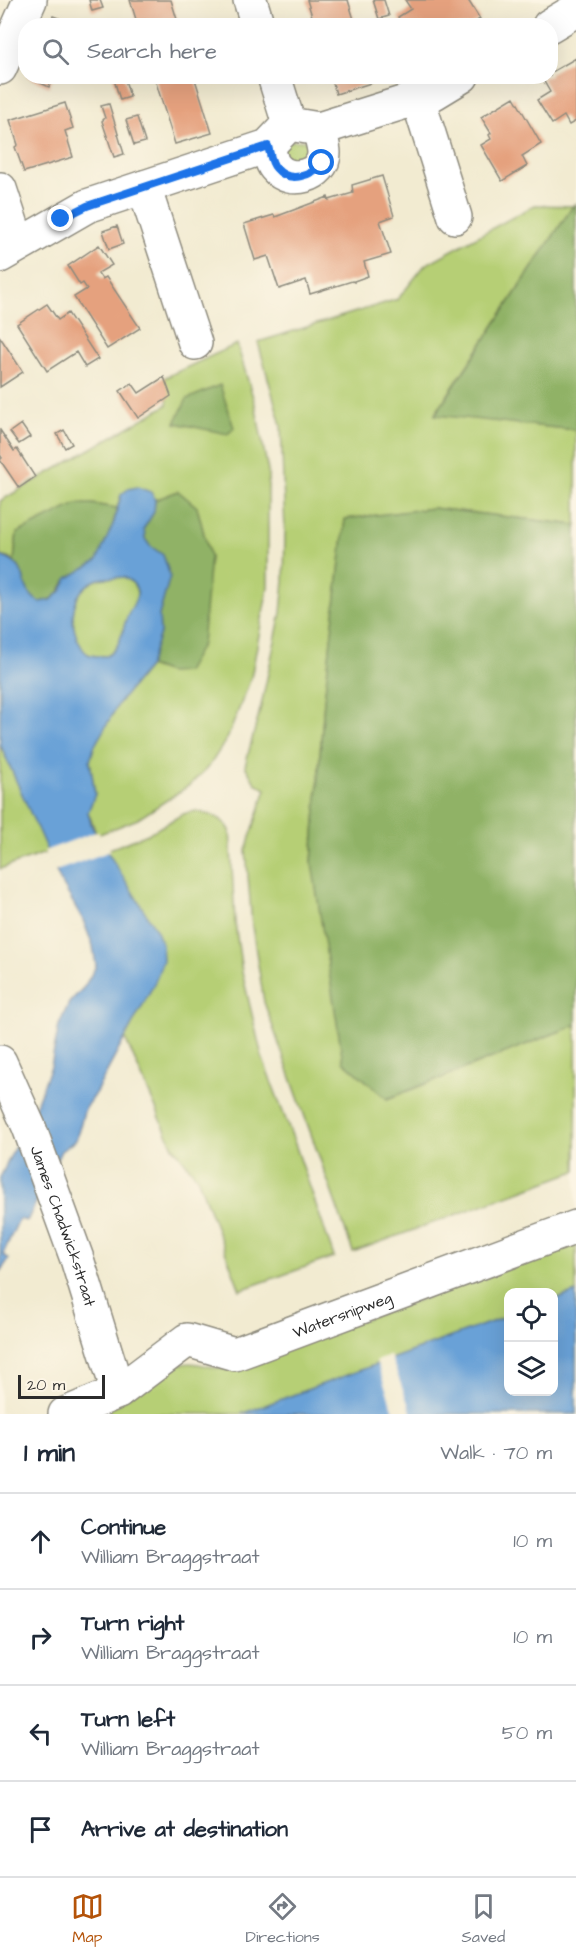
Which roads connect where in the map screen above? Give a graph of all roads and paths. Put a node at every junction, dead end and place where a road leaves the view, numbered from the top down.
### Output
1 (30, 0) edge
2 (250, 0) edge
3 (576, 10) edge
4 (22, 18) edge
5 (256, 18) edge
6 (558, 21) edge
7 (18, 27) edge
8 (0, 68) edge
9 (277, 84) edge
10 (449, 84) edge
11 (418, 99) junction
12 (292, 133) junction
13 (144, 187) junction
14 (0, 189) edge
15 (455, 217) dead end
16 (9, 250) edge
17 (195, 343) dead end
18 (0, 1062) edge
19 (576, 1227) edge
20 (118, 1392) junction
21 (65, 1414) edge

1 - 4 street
2 - 5 street
3 - 6 street
7 - 8 street
9 - 12 street
10 - 11 street
11 - 12 street
11 - 15 street
12 - 13 street
13 - 16 street
13 - 17 street
14 - 16 street
18 - 20 street, James Chadwickstraat
19 - 20 street, Watersnipweg
20 - 21 street

